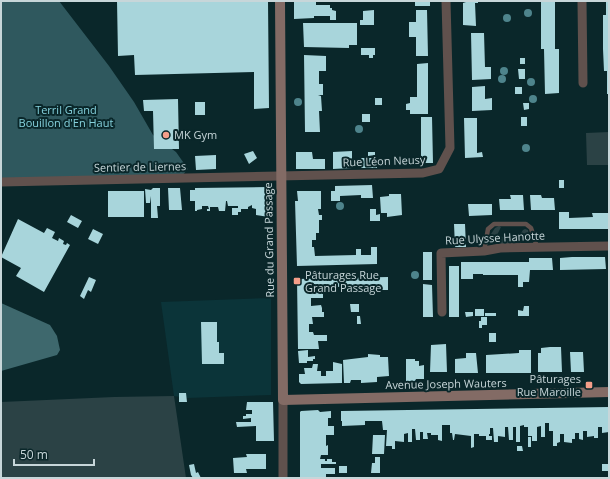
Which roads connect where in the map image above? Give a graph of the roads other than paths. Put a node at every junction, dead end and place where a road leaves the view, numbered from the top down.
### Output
1 (280, 1) edge
2 (446, 1) edge
3 (582, 1) edge
4 (583, 83) dead end
5 (280, 176) junction
6 (1, 182) edge
7 (609, 246) edge
8 (537, 247) junction
9 (484, 251) junction
10 (442, 312) dead end
11 (609, 392) edge
12 (283, 400) junction
13 (283, 478) edge

1 - 5 street, Rue du Grand Passage
2 - 5 street, Rue Léon Neusy
3 - 4 street
5 - 6 street, Sentier de Liernes
5 - 12 street, Rue du Grand Passage
7 - 8 street, Rue Ulysse Hanotte
8 - 9 street, Rue Ulysse Hanotte
8 - 9 lane
9 - 10 street, Rue Ulysse Hanotte
11 - 12 street, Avenue Joseph Wauters
12 - 13 street, Rue du Grand Passage

